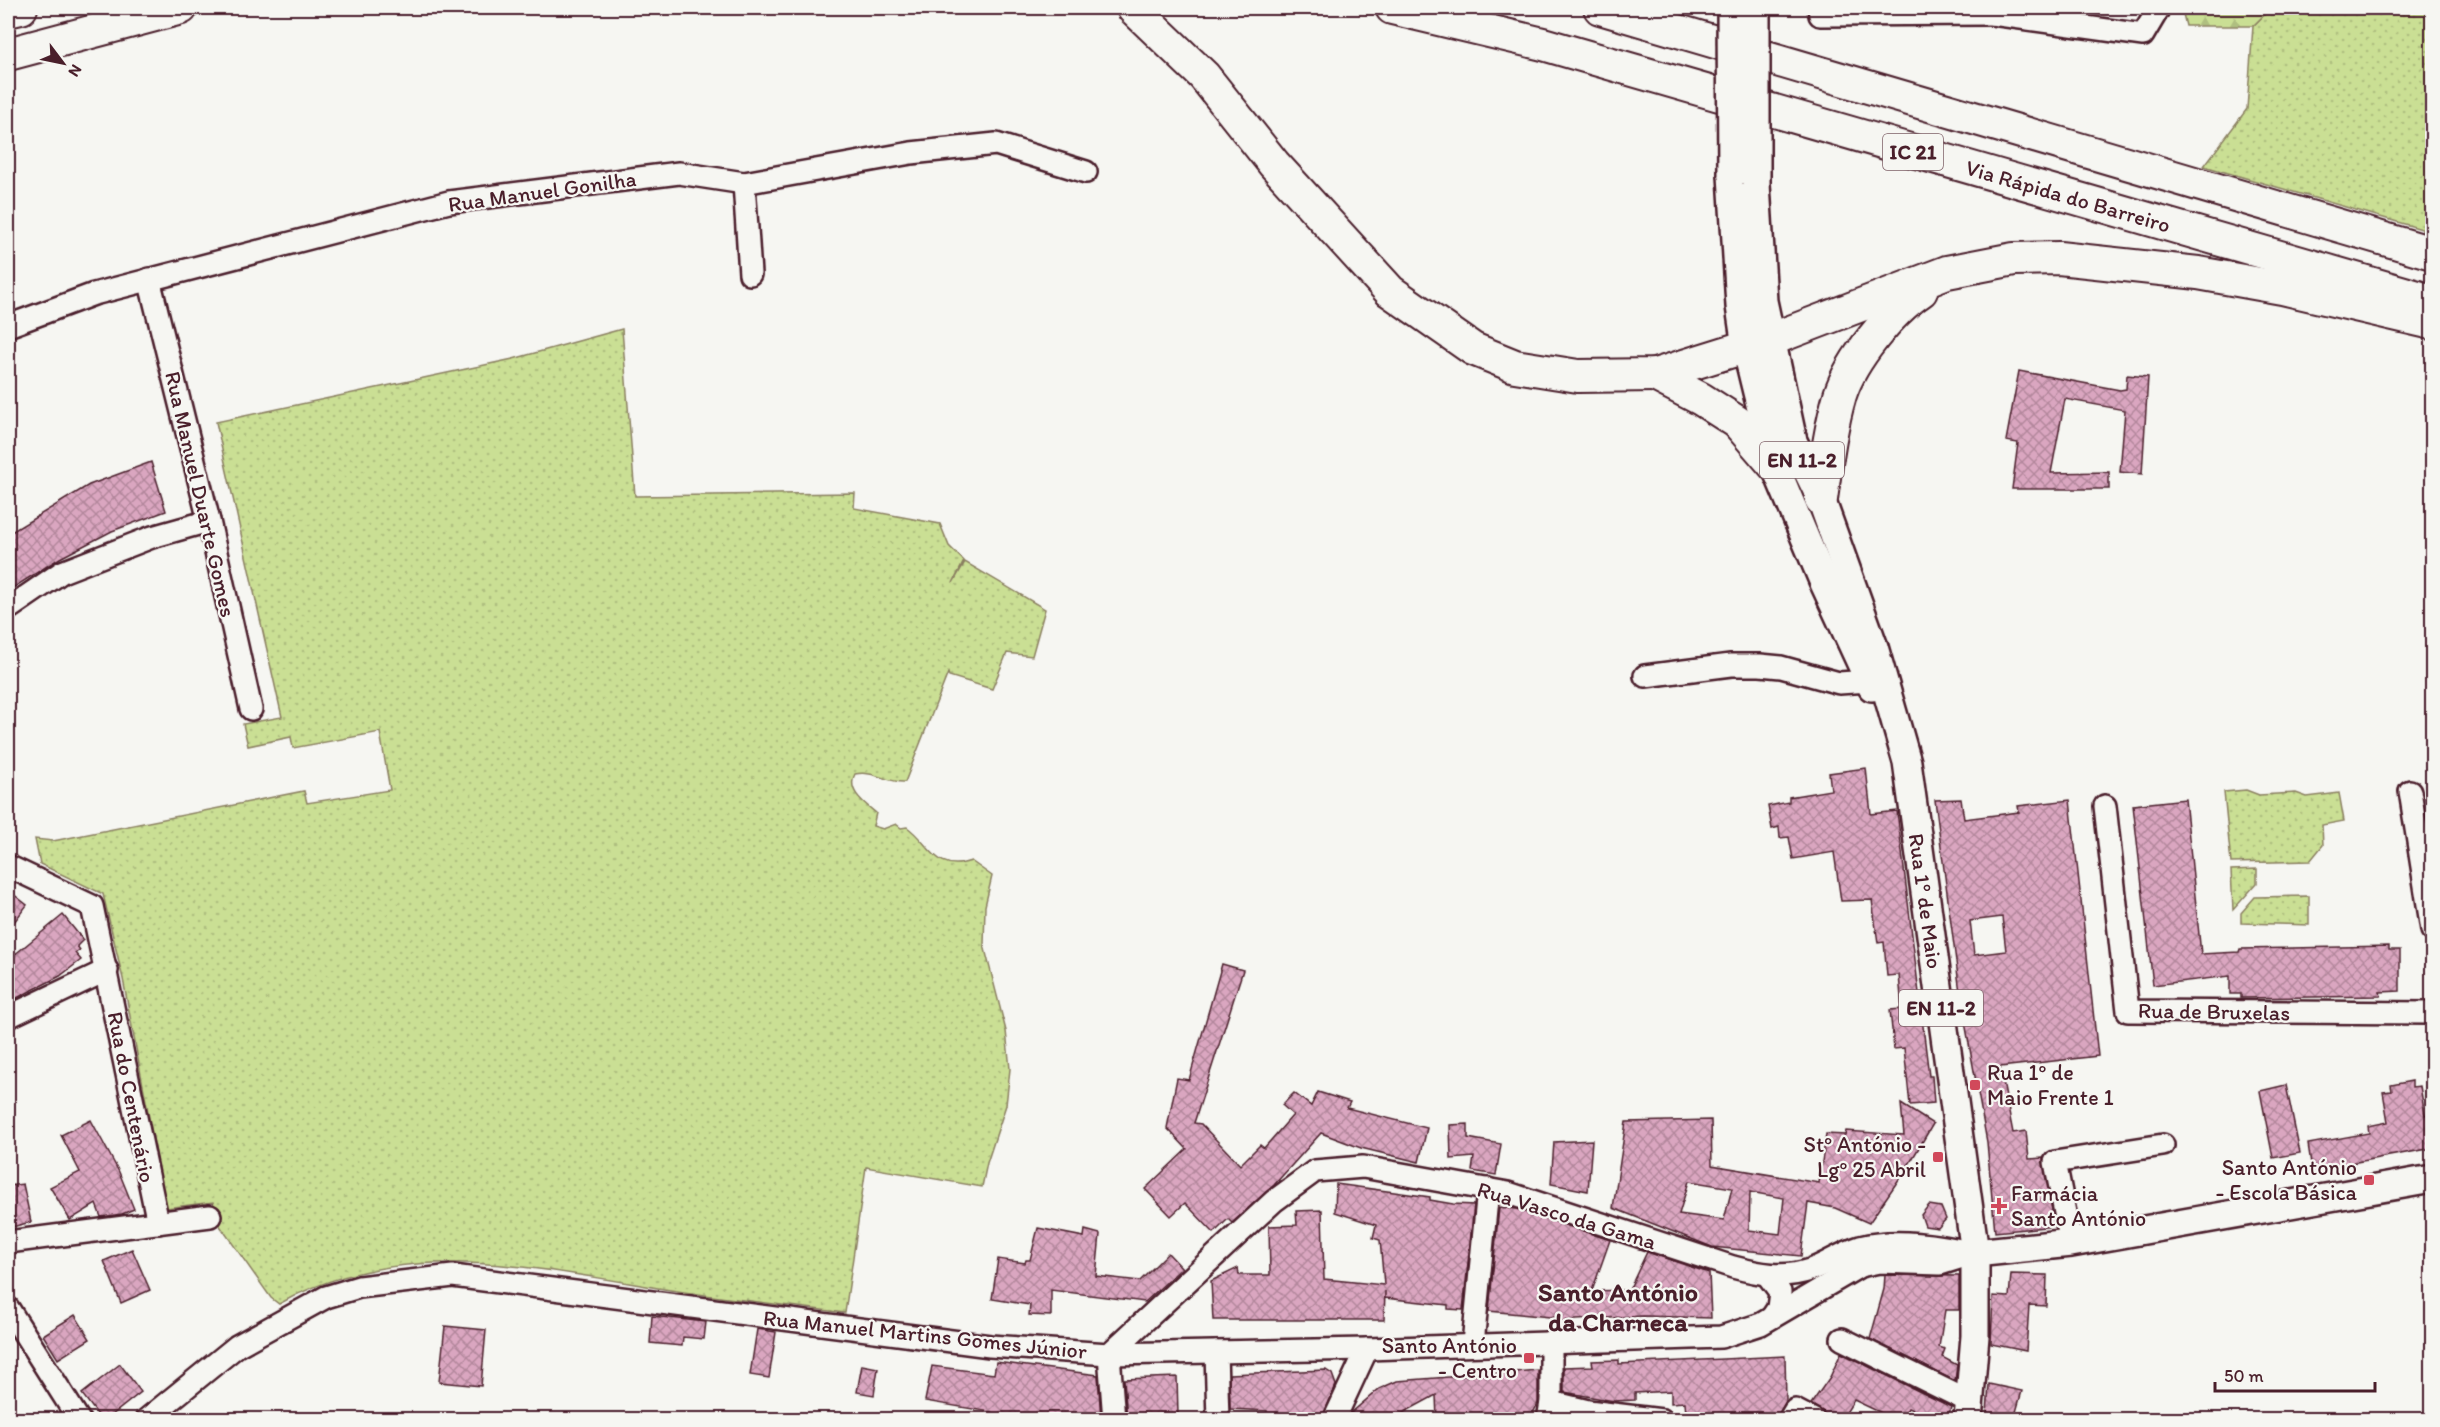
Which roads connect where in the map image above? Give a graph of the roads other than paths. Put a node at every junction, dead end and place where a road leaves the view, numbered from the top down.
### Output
1 (21, 8) edge
2 (181, 8) edge
3 (1133, 8) edge
4 (1392, 8) edge
5 (1600, 8) edge
6 (1731, 8) edge
7 (1756, 8) edge
8 (1819, 8) edge
9 (2159, 8) edge
10 (8, 11) edge
11 (1992, 11) edge
12 (8, 54) edge
13 (1086, 172) dead end
14 (1744, 180) junction
15 (744, 183) junction
16 (2433, 253) edge
17 (1947, 272) junction
18 (750, 274) dead end
19 (149, 279) junction
20 (2433, 301) edge
21 (2433, 323) edge
22 (8, 326) edge
23 (1758, 343) junction
24 (1654, 375) junction
25 (1765, 422) junction
26 (1775, 466) junction
27 (1821, 499) junction
28 (209, 521) junction
29 (1849, 575) junction
30 (8, 609) edge
31 (1645, 676) dead end
32 (1869, 681) junction
33 (251, 709) dead end
34 (1907, 762) junction
35 (2410, 791) dead end
36 (2105, 807) dead end
37 (8, 866) edge
38 (2433, 930) edge
39 (107, 970) junction
40 (2433, 1013) edge
41 (8, 1017) edge
42 (2163, 1145) dead end
43 (2433, 1179) edge
44 (1488, 1189) junction
45 (210, 1216) dead end
46 (158, 1223) junction
47 (8, 1242) edge
48 (2071, 1243) junction
49 (1975, 1253) junction
50 (1768, 1276) junction
51 (8, 1308) edge
52 (1773, 1317) junction
53 (1842, 1339) dead end
54 (1551, 1341) junction
55 (1473, 1344) junction
56 (1367, 1349) junction
57 (1216, 1352) junction
58 (1109, 1354) junction
59 (1550, 1411) edge
60 (1969, 1411) edge
61 (79, 1419) edge
62 (146, 1419) edge
63 (1114, 1419) edge
64 (1218, 1419) edge
65 (1334, 1419) edge
66 (1662, 1419) edge

1 - 10 highway
2 - 12 highway
3 - 24 highway
4 - 20 highway, Via Rápida do Barreiro / IC 21
5 - 16 highway, IC 21
6 - 14 main road, EN 11-2, bridge
7 - 14 main road, EN 11-2, bridge
8 - 11 street
9 - 11 street
13 - 15 street, Rua Manuel Gonilha
14 - 23 main road, EN 11-2
15 - 18 street
15 - 19 street, Rua Manuel Gonilha
17 - 21 highway
17 - 23 highway
17 - 27 highway
19 - 22 street, Rua Manuel Gonilha
19 - 28 street, Rua Manuel Duarte Gomes
23 - 24 highway
23 - 25 main road, EN 11-2
23 - 27 main road, EN 11-2
24 - 26 highway
25 - 26 main road, EN 11-2
25 - 29 street
26 - 32 main road, EN 11-2
27 - 29 main road, EN 11-2
28 - 30 street
28 - 33 street, Rua Manuel Duarte Gomes
29 - 34 main road, EN 11-2
31 - 32 street
32 - 34 main road, EN 11-2
34 - 49 main road, Rua 1º de Maio / EN 11-2
35 - 38 street
36 - 40 street, Rua de Bruxelas
37 - 39 street, Rua do Centenário
39 - 41 street
39 - 46 street, Rua do Centenário
42 - 48 street
43 - 48 main road
44 - 50 street, Rua Vasco da Gama
44 - 55 street
44 - 58 street, Rua Vasco da Gama
45 - 46 street
46 - 47 street
48 - 49 main road
49 - 50 street
49 - 52 street, Rua Manuel Martins Gomes Júnior
49 - 60 main road, EN 11-2
50 - 52 street
51 - 61 street
52 - 54 street, Rua Manuel Martins Gomes Júnior
53 - 60 street
54 - 55 street, Rua Manuel Martins Gomes Júnior
54 - 59 street
55 - 56 street, Rua Manuel Martins Gomes Júnior
56 - 57 street, Rua Manuel Martins Gomes Júnior
56 - 65 street
57 - 58 street, Rua Manuel Martins Gomes Júnior
57 - 64 street
58 - 62 street, Rua Manuel Martins Gomes Júnior
58 - 63 street
59 - 66 street

